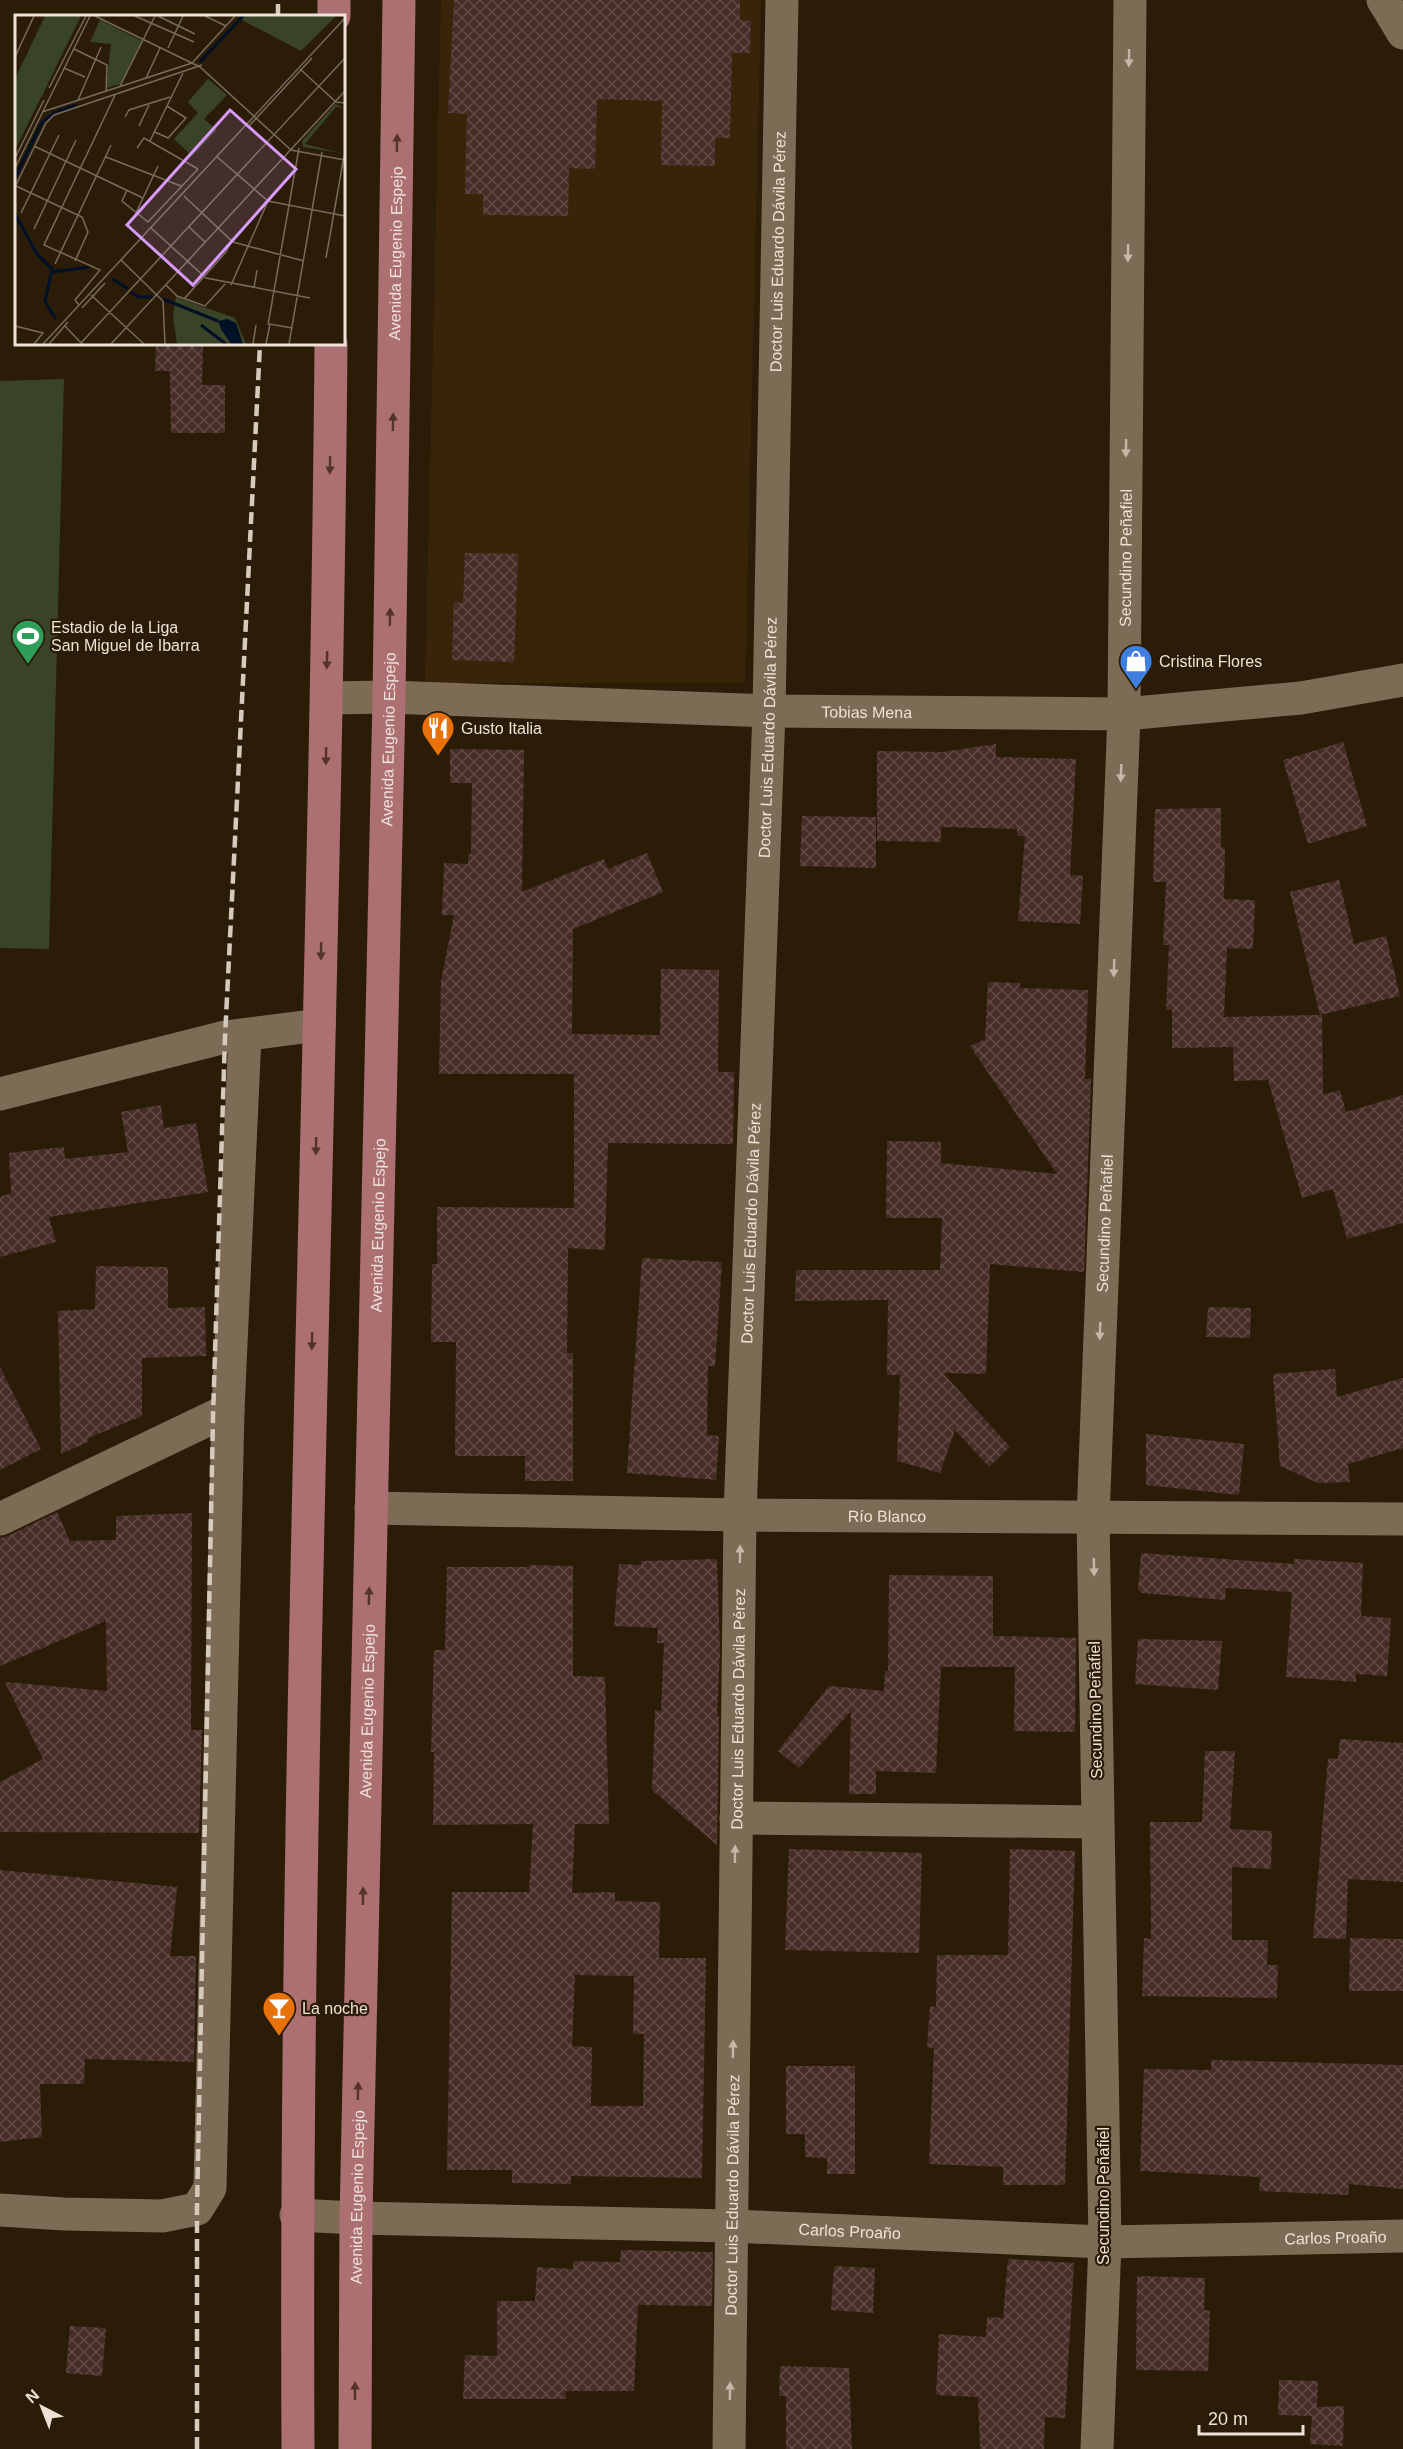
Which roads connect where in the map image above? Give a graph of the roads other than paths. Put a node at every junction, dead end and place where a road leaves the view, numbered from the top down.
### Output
1 (399, 0) edge
2 (782, 0) edge
3 (1130, 0) edge
4 (1383, 0) edge
5 (1403, 33) edge
6 (331, 345) edge
7 (1403, 680) edge
8 (389, 697) junction
9 (327, 698) junction
10 (769, 711) junction
11 (1124, 714) junction
12 (319, 1025) junction
13 (245, 1035) junction
14 (0, 1094) edge
15 (228, 1410) junction
16 (371, 1508) junction
17 (740, 1515) junction
18 (1093, 1518) junction
19 (0, 1519) edge
20 (1401, 1526) edge
21 (735, 1818) junction
22 (1096, 1822) junction
23 (0, 2210) edge
24 (296, 2215) junction
25 (356, 2218) junction
26 (732, 2226) junction
27 (1403, 2236) edge
28 (1105, 2242) junction
29 (298, 2449) edge
30 (355, 2449) edge
31 (729, 2449) edge
32 (1097, 2449) edge

8 -> 1 main road, Avenida Eugenio Espejo
2 - 10 street, Doctor Luis Eduardo Dávila Pérez
3 -> 11 street, Secundino Peñafiel
4 - 5 street
6 -> 9 main road
7 - 11 street, Tobias Mena
8 - 9 street, Tobias Mena
8 - 10 street, Tobias Mena
8 - 16 main road, Avenida Eugenio Espejo
9 -> 12 main road
10 - 11 street, Tobias Mena
10 - 17 street, Doctor Luis Eduardo Dávila Pérez
11 -> 18 street, Secundino Peñafiel
12 - 13 street
12 -> 24 main road
13 - 14 street
13 - 15 street
15 - 19 street
15 - 23 street
16 - 17 street, Río Blanco
25 -> 16 main road, Avenida Eugenio Espejo
17 - 18 street, Río Blanco
21 -> 17 street, Doctor Luis Eduardo Dávila Pérez
18 - 20 street, Río Blanco
18 -> 22 street, Secundino Peñafiel
21 - 22 street
26 -> 21 street, Doctor Luis Eduardo Dávila Pérez
22 - 28 street, Secundino Peñafiel
24 - 25 street, Carlos Proaño
24 - 29 main road
25 - 26 street, Carlos Proaño
30 -> 25 main road, Avenida Eugenio Espejo
26 - 28 street, Carlos Proaño
31 -> 26 street, Doctor Luis Eduardo Dávila Pérez
27 - 28 street, Carlos Proaño
28 - 32 street, Secundino Peñafiel

